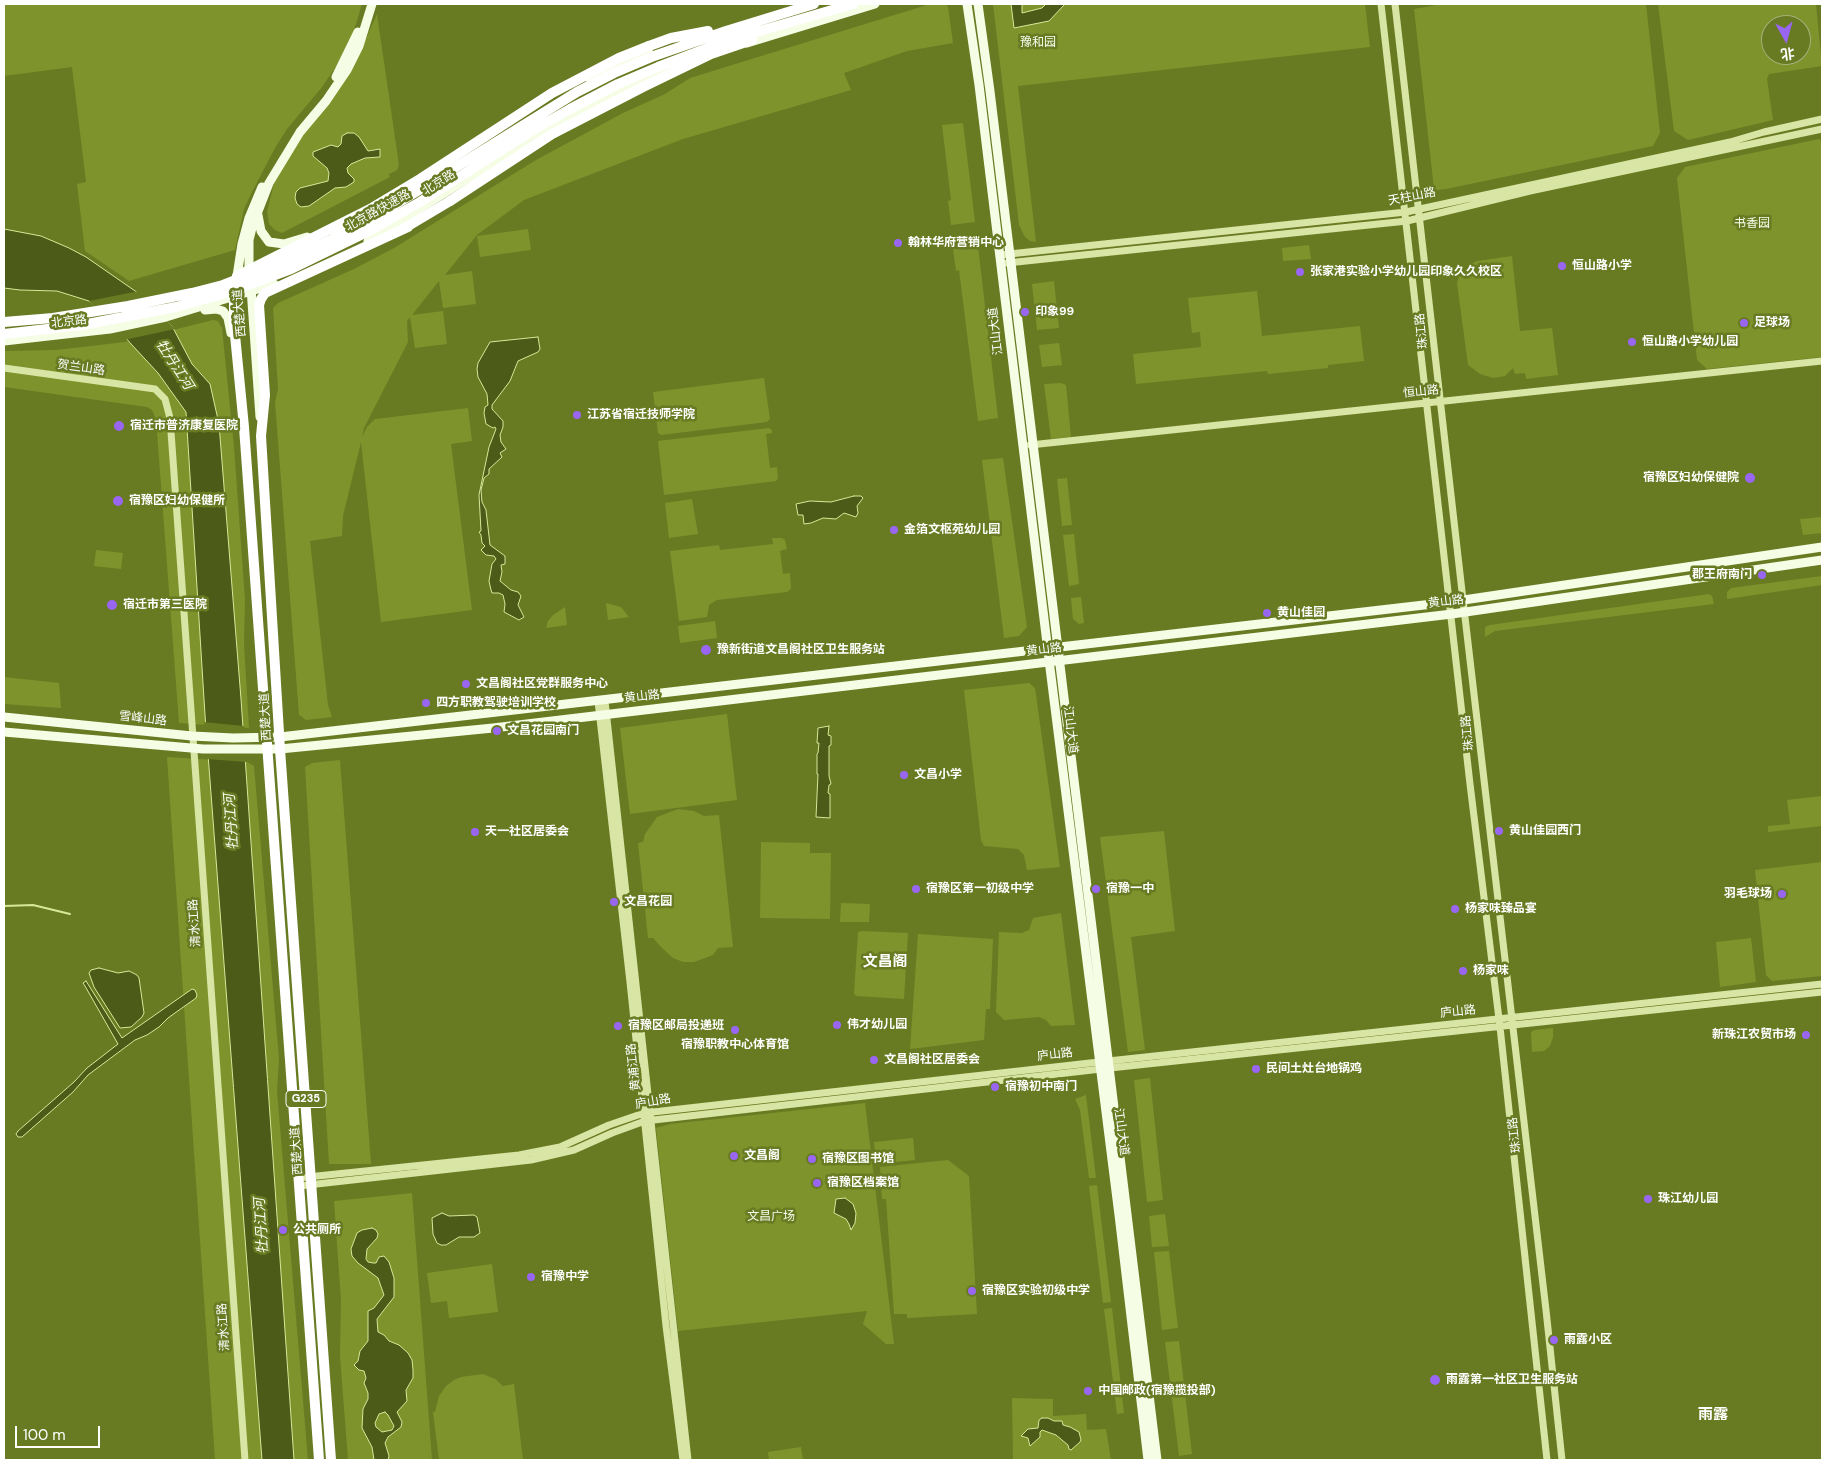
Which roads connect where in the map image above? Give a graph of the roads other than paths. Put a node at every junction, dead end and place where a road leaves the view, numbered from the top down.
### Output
1 (368, 4) edge
2 (372, 4) edge
3 (806, 4) edge
4 (813, 4) edge
5 (853, 4) edge
6 (875, 4) edge
7 (967, 4) edge
8 (978, 4) edge
9 (1381, 4) edge
10 (1395, 4) edge
11 (816, 15) junction
12 (1822, 119) edge
13 (1822, 129) edge
14 (1419, 208) junction
15 (1406, 212) junction
16 (258, 215) junction
17 (1420, 218) junction
18 (1407, 221) junction
19 (342, 223) junction
20 (374, 242) junction
21 (1010, 258) junction
22 (1000, 259) junction
23 (249, 271) junction
24 (306, 272) junction
25 (237, 276) junction
26 (251, 292) junction
27 (234, 298) junction
28 (190, 311) junction
29 (4, 317) edge
30 (4, 322) edge
31 (1433, 333) junction
32 (4, 334) edge
33 (1420, 334) junction
34 (4, 341) edge
35 (1822, 363) edge
36 (4, 368) edge
37 (155, 389) joint
38 (1441, 404) junction
39 (1428, 405) junction
40 (261, 436) junction
41 (245, 438) junction
42 (1033, 447) junction
43 (1023, 448) junction
44 (1822, 547) edge
45 (1822, 560) edge
46 (1463, 600) junction
47 (1450, 602) junction
48 (1464, 612) junction
49 (1452, 614) junction
50 (1058, 648) junction
51 (1048, 649) junction
52 (1059, 661) junction
53 (1049, 662) junction
54 (602, 701) junction
55 (603, 715) junction
56 (4, 717) edge
57 (4, 732) edge
58 (192, 736) junction
59 (1479, 736) junction
60 (280, 737) junction
61 (267, 738) junction
62 (1465, 738) junction
63 (193, 748) junction
64 (280, 749) junction
65 (266, 750) junction
66 (1487, 806) junction
67 (1473, 808) junction
68 (1506, 960) junction
69 (1492, 961) junction
70 (1822, 984) edge
71 (1822, 992) edge
72 (1513, 1021) junction
73 (1500, 1023) junction
74 (1109, 1064) junction
75 (1099, 1065) junction
76 (648, 1117) junction
77 (312, 1181) junction
78 (298, 1182) junction
79 (245, 1460) edge
80 (319, 1460) edge
81 (331, 1460) edge
82 (683, 1460) edge
83 (688, 1460) edge
84 (1148, 1460) edge
85 (1157, 1460) edge
86 (1547, 1460) edge
87 (1562, 1460) edge

1 - 25 main road, 西楚大道
2 - 16 main road, 西楚大道
3 - 23 main road, 北京路
4 - 19 highway, bridge
4 - 30 highway, 北京路快速路, bridge
5 - 11 highway, 北京路快速路, bridge
6 - 24 main road, 北京路
7 - 22 main road, 江山大道
8 - 21 main road, 江山大道
9 - 15 street, 珠江路
10 - 14 street, 珠江路
11 - 20 highway, bridge
11 - 32 highway, 北京路快速路, bridge
12 - 14 street, 天柱山路
13 - 17 street, 天柱山路
14 - 15 street, 天柱山路
14 - 17 street, 珠江路
15 - 18 street, 珠江路
15 - 21 street, 天柱山路
16 - 19 main road
16 - 23 main road, 西楚大道
17 - 18 street, 天柱山路
17 - 31 street, 珠江路
18 - 21 street, 天柱山路
18 - 33 street, 珠江路
19 - 23 highway
20 - 24 highway
20 - 40 highway
21 - 22 street, 天柱山路
21 - 42 main road, 江山大道
22 - 43 main road, 江山大道
23 - 25 highway
23 - 26 main road, 西楚大道
24 - 26 main road, 北京路
25 - 27 highway, 西楚大道
25 - 29 main road, 北京路, bridge
26 - 27 main road, 北京路
26 - 40 main road, 西楚大道
27 - 28 main road, 北京路
27 - 41 highway, 西楚大道
28 - 34 main road, 北京路
28 - 41 main road
31 - 33 street
31 - 38 street, 珠江路
33 - 39 street, 珠江路
35 - 38 street, 恒山路
36 - 37 street, 贺兰山路
37 - 58 street, 清水江路
38 - 39 street, 恒山路
38 - 46 street, 珠江路
39 - 42 street, 恒山路
39 - 47 street, 珠江路
40 - 60 highway, 西楚大道
41 - 61 highway, 西楚大道
42 - 43 street, 恒山路
42 - 50 main road, 江山大道
43 - 51 main road, 江山大道
44 - 46 main road, 黄山路
45 - 48 main road, 黄山路
46 - 47 main road, 黄山路
46 - 48 street, 珠江路
47 - 49 street, 珠江路
47 - 50 main road, 黄山路
48 - 49 main road, 黄山路
48 - 59 street, 珠江路
49 - 52 main road, 黄山路
49 - 62 street, 珠江路
50 - 51 main road, 黄山路
50 - 52 main road, 江山大道
51 - 53 main road, 江山大道
51 - 54 main road, 黄山路
52 - 53 main road, 黄山路
52 - 74 main road, 江山大道
53 - 55 main road, 黄山路
53 - 75 main road, 江山大道
54 - 55 street, 黄浦江路
54 - 60 main road, 黄山路
55 - 64 main road, 黄山路
55 - 76 street, 黄浦江路
56 - 58 main road, 雪峰山路
57 - 63 main road, 雪峰山路
58 - 61 main road, 雪峰山路
58 - 63 street, 清水江路
59 - 62 street
59 - 66 street, 珠江路
60 - 61 main road, 雪峰山路
60 - 64 highway, 西楚大道 / G235
61 - 65 highway, G235
62 - 67 street, 珠江路
63 - 65 main road, 雪峰山路
63 - 79 street, 清水江路
64 - 65 main road, 黄山路
64 - 77 highway, 西楚大道 / G235
65 - 78 highway, 西楚大道 / G235
66 - 67 street
66 - 68 street, 珠江路
67 - 69 street, 珠江路
68 - 69 street
68 - 72 street, 珠江路
69 - 73 street, 珠江路
70 - 72 street, 庐山路
71 - 72 street, 庐山路
72 - 73 street, 庐山路
72 - 87 street, 珠江路
73 - 74 street, 庐山路
73 - 86 street, 珠江路
74 - 75 street, 庐山路
74 - 85 main road, 江山大道
75 - 76 street, 庐山路
75 - 84 main road, 江山大道
76 - 77 street, 庐山路
76 - 82 street, 黄浦江路
76 - 83 street, 黄浦江路
77 - 78 street, 庐山路
77 - 81 highway, 西楚大道 / G235
78 - 80 highway, 西楚大道 / G235

